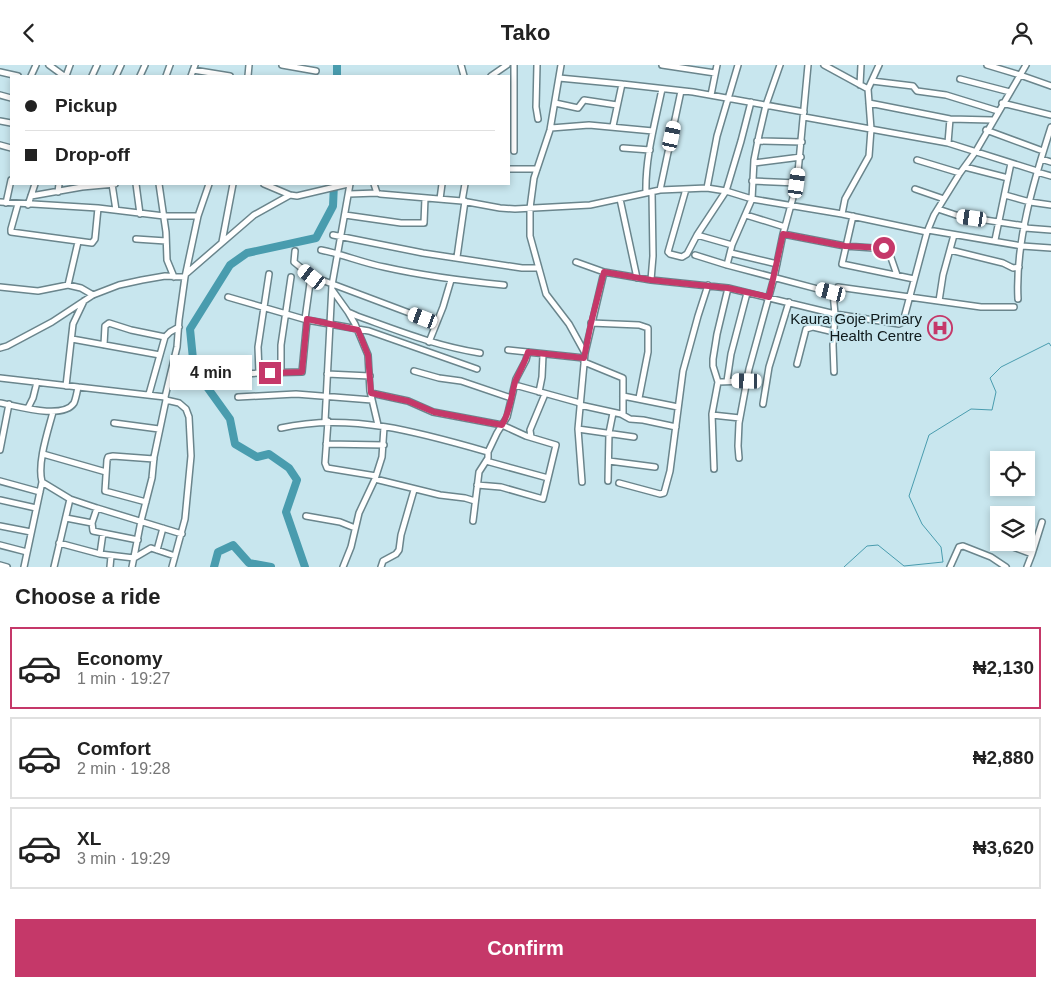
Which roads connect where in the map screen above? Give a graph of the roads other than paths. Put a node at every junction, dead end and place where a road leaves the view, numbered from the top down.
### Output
1 (49, 65) edge
2 (282, 65) edge
3 (507, 65) edge
4 (514, 65) edge
5 (537, 65) edge
6 (561, 65) edge
7 (662, 65) edge
8 (717, 65) edge
9 (738, 65) edge
10 (780, 65) edge
11 (808, 65) edge
12 (824, 65) edge
13 (861, 65) edge
14 (879, 65) edge
15 (987, 65) edge
16 (1026, 65) edge
17 (194, 67) edge
18 (300, 67) edge
19 (316, 71) dead end
20 (0, 72) edge
21 (715, 73) junction
22 (14, 75) edge
23 (64, 75) edge
24 (226, 75) edge
25 (492, 75) edge
26 (1020, 75) junction
27 (558, 78) junction
28 (960, 79) dead end
29 (872, 81) junction
30 (622, 83) junction
31 (860, 85) junction
32 (1051, 86) edge
33 (662, 89) junction
34 (868, 89) junction
35 (682, 91) junction
36 (1010, 92) junction
37 (711, 95) junction
38 (728, 98) junction
39 (751, 102) junction
40 (555, 103) junction
41 (870, 103) junction
42 (1002, 103) junction
43 (617, 105) junction
44 (766, 105) junction
45 (998, 111) junction
46 (804, 115) junction
47 (1051, 115) edge
48 (538, 119) dead end
49 (950, 119) junction
50 (992, 120) junction
51 (613, 126) junction
52 (550, 127) junction
53 (1051, 127) edge
54 (871, 129) junction
55 (986, 130) junction
56 (653, 131) junction
57 (758, 141) junction
58 (802, 142) junction
59 (948, 143) junction
60 (623, 148) dead end
61 (650, 150) junction
62 (514, 151) dead end
63 (976, 151) junction
64 (1043, 151) junction
65 (801, 157) junction
66 (1041, 159) junction
67 (917, 160) dead end
68 (1051, 162) edge
69 (754, 163) junction
70 (1011, 163) junction
71 (965, 167) junction
72 (510, 169) edge
73 (537, 169) junction
74 (1037, 171) junction
75 (960, 173) junction
76 (1051, 176) edge
77 (1008, 178) junction
78 (752, 181) junction
79 (10, 183) edge
80 (797, 183) junction
81 (35, 185) edge
82 (59, 185) edge
83 (89, 185) edge
84 (113, 185) edge
85 (136, 185) edge
86 (159, 185) edge
87 (209, 185) edge
88 (233, 185) edge
89 (266, 185) edge
90 (343, 185) edge
91 (347, 185) edge
92 (374, 185) edge
93 (442, 185) edge
94 (465, 185) edge
95 (707, 188) junction
96 (686, 189) junction
97 (915, 189) dead end
98 (660, 190) junction
99 (726, 191) junction
100 (58, 192) junction
101 (377, 193) junction
102 (648, 193) junction
103 (349, 194) junction
104 (290, 195) junction
105 (1005, 195) junction
106 (31, 196) junction
107 (426, 198) junction
108 (440, 199) junction
109 (620, 199) junction
110 (752, 199) junction
111 (944, 199) junction
112 (463, 201) junction
113 (1030, 202) junction
114 (3, 203) edge
115 (18, 204) junction
116 (28, 205) junction
117 (1051, 205) edge
118 (792, 206) junction
119 (98, 208) junction
120 (530, 208) junction
121 (938, 209) junction
122 (116, 211) junction
123 (140, 214) junction
124 (842, 214) junction
125 (345, 215) junction
126 (746, 215) junction
127 (164, 216) junction
128 (198, 216) junction
129 (853, 216) junction
130 (999, 222) junction
131 (785, 227) junction
132 (1025, 227) junction
133 (1051, 230) edge
134 (927, 231) junction
135 (783, 234) junction
136 (333, 235) dead end
137 (697, 235) junction
138 (954, 235) junction
139 (340, 237) junction
140 (136, 239) dead end
141 (995, 240) junction
142 (166, 241) junction
143 (78, 242) junction
144 (222, 242) junction
145 (732, 245) junction
146 (847, 246) junction
147 (1022, 246) junction
148 (1051, 248) edge
149 (321, 250) dead end
150 (950, 250) junction
151 (295, 251) dead end
152 (730, 253) junction
153 (338, 255) junction
154 (695, 255) dead end
155 (457, 257) junction
156 (576, 262) dead end
157 (777, 264) junction
158 (727, 265) junction
159 (1019, 267) junction
160 (538, 268) junction
161 (604, 272) junction
162 (269, 274) dead end
163 (186, 275) junction
164 (897, 275) junction
165 (174, 277) junction
166 (291, 277) dead end
167 (312, 277) junction
168 (637, 278) junction
169 (774, 278) junction
170 (914, 279) junction
171 (451, 280) junction
172 (651, 280) junction
173 (68, 285) junction
174 (504, 285) dead end
175 (708, 285) junction
176 (0, 287) edge
177 (838, 287) dead end
178 (332, 288) junction
179 (728, 288) junction
180 (747, 293) junction
181 (93, 295) junction
182 (910, 296) junction
183 (228, 297) dead end
184 (769, 297) junction
185 (1018, 299) dead end
186 (84, 301) junction
187 (939, 301) junction
188 (790, 303) junction
189 (264, 307) junction
190 (1014, 307) dead end
191 (348, 312) junction
192 (286, 313) junction
193 (835, 314) junction
194 (306, 319) junction
195 (436, 323) junction
196 (591, 323) junction
197 (330, 325) junction
198 (179, 327) junction
199 (358, 330) junction
200 (834, 332) junction
201 (165, 337) junction
202 (72, 339) junction
203 (429, 342) junction
204 (104, 345) junction
205 (0, 348) edge
206 (508, 350) dead end
207 (528, 352) junction
208 (480, 353) dead end
209 (160, 355) junction
210 (543, 355) junction
211 (584, 358) junction
212 (797, 364) dead end
213 (476, 369) dead end
214 (414, 371) dead end
215 (834, 372) dead end
216 (259, 373) junction
217 (281, 373) junction
218 (327, 374) junction
219 (232, 375) dead end
220 (370, 376) junction
221 (0, 379) edge
222 (727, 381) junction
223 (747, 381) junction
224 (37, 382) junction
225 (718, 382) junction
226 (515, 385) junction
227 (66, 386) junction
228 (78, 387) junction
229 (371, 393) junction
230 (542, 393) junction
231 (149, 395) junction
232 (326, 395) junction
233 (623, 396) junction
234 (238, 397) dead end
235 (165, 398) junction
236 (511, 398) junction
237 (639, 398) junction
238 (372, 400) junction
239 (0, 403) edge
240 (9, 404) junction
241 (580, 404) junction
242 (763, 404) dead end
243 (678, 407) junction
244 (28, 408) junction
245 (53, 412) junction
246 (613, 413) junction
247 (621, 414) junction
248 (712, 415) junction
249 (740, 419) junction
250 (326, 421) junction
251 (114, 423) dead end
252 (378, 425) junction
253 (502, 425) junction
254 (384, 427) junction
255 (676, 427) junction
256 (281, 428) dead end
257 (159, 429) junction
258 (578, 429) junction
259 (609, 433) junction
260 (530, 437) junction
261 (634, 437) dead end
262 (326, 444) junction
263 (384, 445) junction
264 (0, 449) edge
265 (488, 452) junction
266 (43, 454) junction
267 (739, 458) dead end
268 (154, 459) junction
269 (486, 461) junction
270 (609, 461) junction
271 (656, 467) dead end
272 (714, 469) dead end
273 (106, 472) junction
274 (376, 478) junction
275 (548, 478) junction
276 (0, 481) edge
277 (608, 481) dead end
278 (582, 482) dead end
279 (42, 483) junction
280 (620, 483) dead end
281 (477, 485) junction
282 (414, 489) junction
283 (40, 492) junction
284 (70, 499) junction
285 (0, 500) edge
286 (476, 501) junction
287 (146, 502) junction
288 (97, 507) junction
289 (36, 508) junction
290 (306, 516) dead end
291 (66, 517) junction
292 (141, 521) junction
293 (473, 521) dead end
294 (1042, 522) dead end
295 (92, 523) junction
296 (0, 526) edge
297 (355, 528) junction
298 (163, 529) junction
299 (31, 532) junction
300 (103, 533) junction
301 (182, 535) junction
302 (138, 540) junction
303 (59, 543) junction
304 (0, 545) edge
305 (157, 550) junction
306 (1024, 551) edge
307 (27, 552) junction
308 (100, 554) junction
309 (1032, 554) junction
310 (111, 556) junction
311 (175, 556) junction
312 (134, 558) junction
313 (0, 565) edge
314 (7, 567) edge
315 (24, 567) edge
316 (54, 567) edge
317 (110, 567) edge
318 (132, 567) edge
319 (172, 567) edge
320 (343, 567) edge
321 (381, 567) edge
322 (950, 567) edge
323 (1006, 567) edge
324 (1027, 567) edge

1 - 23 street
2 - 18 street
3 - 25 street
4 - 62 street
5 - 48 street
6 - 27 street
7 - 21 street
8 - 21 street
9 - 38 street
10 - 44 street
11 - 46 street
12 - 31 street
13 - 31 street
14 - 29 street
15 - 26 street
16 - 26 street
17 - 24 street
18 - 19 street
20 - 22 street
21 - 37 street
26 - 32 street
26 - 36 street
27 - 30 street
27 - 40 street
28 - 36 street
29 - 34 street
29 - 45 street
30 - 33 street
30 - 43 street
31 - 34 street
33 - 35 street
33 - 56 street
34 - 41 street
35 - 37 street
35 - 98 street
36 - 42 street
37 - 38 street
38 - 39 street
38 - 95 street
39 - 44 street
39 - 99 street
40 - 43 street
40 - 52 street
41 - 49 street
41 - 54 street
42 - 45 street
42 - 47 street
43 - 51 street
44 - 46 street
44 - 57 street
45 - 50 street
46 - 54 street
46 - 58 street
49 - 50 street
49 - 59 street
50 - 55 street
51 - 52 street
51 - 56 street
52 - 73 street
53 - 64 street
54 - 59 street
54 - 124 street
55 - 63 street
55 - 64 street
56 - 61 street
57 - 58 street
57 - 69 street
58 - 65 street
59 - 63 street
60 - 61 street
61 - 102 street
63 - 70 street
63 - 71 street
64 - 66 street
65 - 69 street
65 - 80 street
66 - 68 street
66 - 74 street
67 - 75 street
69 - 78 street
70 - 74 street
70 - 77 street
71 - 75 street
71 - 77 street
72 - 73 street
73 - 120 street
74 - 76 street
74 - 113 street
75 - 111 street
77 - 105 street
78 - 80 street
78 - 110 street
79 - 114 street
80 - 118 street
81 - 106 street
82 - 100 street
83 - 100 street
84 - 122 street
85 - 123 street
86 - 127 street
87 - 128 street
88 - 144 street
89 - 104 street
90 - 104 street
91 - 103 street
92 - 101 street
93 - 108 street
94 - 112 street
95 - 96 street
95 - 99 street
96 - 98 street
96 - 137 street
97 - 111 street
98 - 102 street
99 - 110 street
99 - 137 street
100 - 106 street
101 - 103 street
101 - 107 street
102 - 109 street
102 - 172 street
103 - 125 street
104 - 144 street
105 - 113 street
105 - 130 street
106 - 116 street
107 - 108 street
107 - 125 street
108 - 112 street
109 - 120 street
109 - 168 street
110 - 118 street
110 - 126 street
111 - 121 street
112 - 120 street
112 - 155 street
113 - 117 street
113 - 132 street
114 - 115 street
115 - 116 street
115 - 143 street
116 - 119 street
118 - 124 street
118 - 131 street
119 - 122 street
119 - 143 street
120 - 160 street
121 - 130 street
121 - 134 street
122 - 123 street
123 - 127 street
124 - 129 street
125 - 139 street
126 - 131 street
126 - 145 street
127 - 128 street
127 - 142 street
128 - 163 street
129 - 134 street
129 - 146 street
130 - 132 street
130 - 141 street
131 - 135 street
132 - 133 street
132 - 147 street
134 - 138 street
134 - 170 street
135 - 146 street
135 - 157 street
136 - 139 street
137 - 145 street
138 - 141 street
138 - 150 street
139 - 153 street
139 - 155 street
140 - 142 street
141 - 147 street
142 - 165 street
143 - 173 street
144 - 163 street
145 - 152 street
146 - 164 street
146 - 164 street
147 - 148 street
147 - 159 street
149 - 153 street
150 - 159 street
150 - 187 street
151 - 167 street
152 - 157 street
152 - 158 street
153 - 171 street
153 - 178 street
154 - 158 street
155 - 160 street
156 - 161 street
157 - 169 street
158 - 169 street
159 - 185 street
160 - 211 street
161 - 168 street
161 - 196 street
162 - 189 street
163 - 165 street
163 - 198 street
164 - 170 street
165 - 181 street
166 - 192 street
167 - 178 street
167 - 194 street
168 - 172 street
169 - 184 street
169 - 193 street
170 - 182 street
171 - 174 street
171 - 195 street
172 - 175 street
173 - 176 street
173 - 181 street
175 - 179 street
175 - 243 street
177 - 182 street
178 - 191 street
178 - 195 street
178 - 197 street
179 - 180 street
179 - 225 street
180 - 184 street
180 - 222 street
181 - 186 street
182 - 187 street
182 - 193 street
183 - 189 street
184 - 188 street
184 - 223 street
186 - 202 street
186 - 205 street
187 - 190 street
188 - 193 street
188 - 242 street
189 - 192 street
189 - 216 street
191 - 199 street
191 - 203 street
192 - 194 street
192 - 217 street
193 - 200 street
194 - 197 street
194 - 217 street
195 - 203 street
196 - 211 street
196 - 237 street
197 - 199 street
197 - 218 street
198 - 201 street
198 - 235 street
199 - 213 street
199 - 220 street
200 - 212 street
200 - 215 street
201 - 204 street
201 - 209 street
202 - 204 street
202 - 227 street
203 - 208 street
204 - 209 street
206 - 207 street
207 - 210 street
207 - 226 street
209 - 231 street
210 - 211 street
210 - 230 street
211 - 233 street
211 - 241 street
214 - 236 street
216 - 217 street
216 - 219 street
218 - 220 street
218 - 232 street
220 - 229 street
221 - 224 street
222 - 223 street
222 - 225 street
223 - 249 street
224 - 227 street
224 - 244 street
225 - 248 street
226 - 230 street
226 - 236 street
227 - 228 street
228 - 231 street
228 - 245 street
229 - 238 street
229 - 253 street
230 - 241 street
230 - 260 street
231 - 235 street
232 - 234 street
232 - 238 street
232 - 250 street
233 - 237 street
233 - 247 street
235 - 257 street
235 - 301 street
236 - 253 street
237 - 243 street
238 - 252 street
239 - 240 street
240 - 244 street
240 - 264 street
241 - 246 street
241 - 258 street
243 - 255 street
244 - 245 street
245 - 266 street
246 - 247 street
246 - 259 street
247 - 255 street
248 - 249 street
248 - 272 street
249 - 267 street
250 - 252 street
250 - 256 street
250 - 262 street
251 - 257 street
252 - 254 street
253 - 260 street
253 - 265 street
254 - 263 street
254 - 265 street
255 - 280 street
257 - 268 street
258 - 259 street
258 - 278 street
259 - 261 street
259 - 270 street
260 - 275 street
262 - 263 street
262 - 274 street
263 - 274 street
265 - 269 street
266 - 273 street
266 - 279 street
268 - 273 street
268 - 287 street
269 - 275 street
269 - 281 street
270 - 271 street
270 - 277 street
273 - 287 street
274 - 282 street
274 - 297 street
275 - 281 street
276 - 283 street
279 - 283 street
279 - 284 street
281 - 286 street
282 - 286 street
282 - 321 street
283 - 289 street
284 - 288 street
284 - 291 street
285 - 289 street
286 - 293 street
287 - 292 street
288 - 292 street
288 - 295 street
289 - 299 street
290 - 297 street
291 - 295 street
291 - 303 street
292 - 298 street
292 - 302 street
294 - 309 street
295 - 300 street
296 - 299 street
297 - 320 street
298 - 301 street
298 - 305 street
299 - 307 street
300 - 302 street
300 - 308 street
301 - 311 street
302 - 312 street
303 - 308 street
303 - 316 street
304 - 307 street
305 - 311 street
305 - 312 street
306 - 309 street
307 - 315 street
308 - 310 street
309 - 324 street
310 - 312 street
310 - 317 street
311 - 319 street
312 - 318 street
313 - 314 street
322 - 323 street

